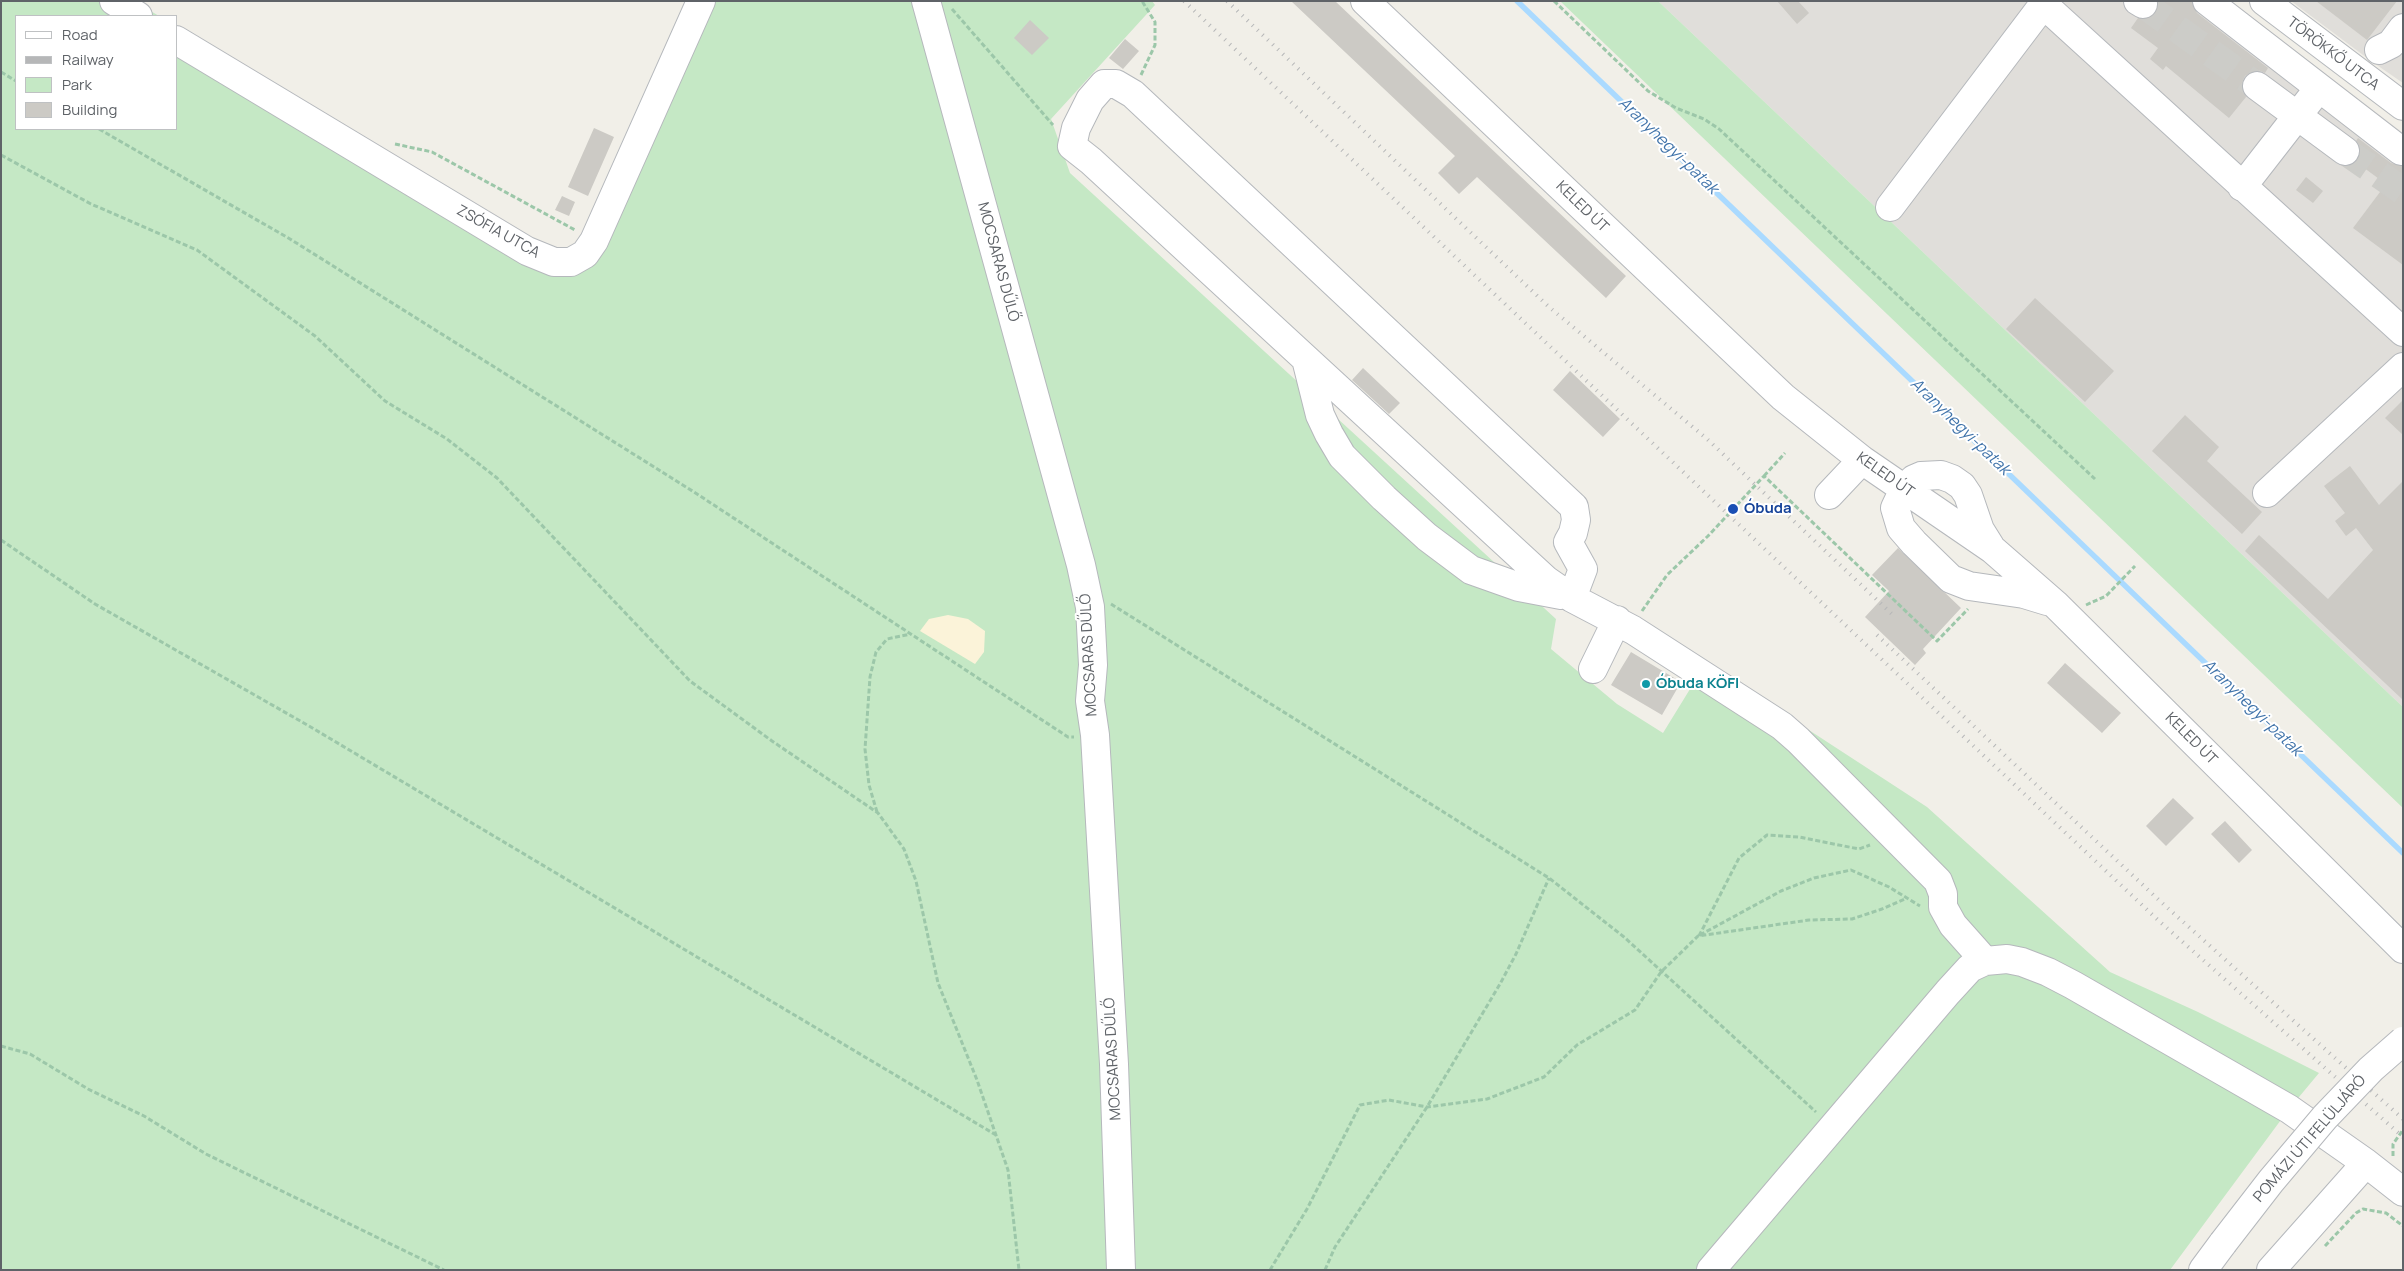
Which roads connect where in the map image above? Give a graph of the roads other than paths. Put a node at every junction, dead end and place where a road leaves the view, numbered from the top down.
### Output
1 (114, 1) edge
2 (701, 1) edge
3 (926, 1) edge
4 (1365, 1) edge
5 (2207, 1) edge
6 (2264, 1) edge
7 (2045, 3) edge
8 (136, 15) edge
9 (2403, 28) edge
10 (178, 41) edge
11 (2380, 50) dead end
12 (2257, 86) tunnel mouth
13 (2319, 88) junction
14 (2403, 106) edge
15 (2297, 116) junction
16 (2345, 151) tunnel mouth
17 (2401, 151) dead end
18 (2242, 187) junction
19 (1890, 207) dead end
20 (2403, 332) edge
21 (1306, 359) junction
22 (2403, 367) edge
23 (1862, 460) junction
24 (1904, 489) junction
25 (2267, 493) dead end
26 (1830, 495) dead end
27 (1992, 550) junction
28 (1572, 598) junction
29 (2055, 604) junction
30 (1625, 625) junction
31 (1593, 669) dead end
32 (2403, 949) edge
33 (1985, 961) junction
34 (2403, 1041) edge
35 (2366, 1163) junction
36 (2403, 1192) edge
37 (1121, 1270) edge
38 (1710, 1270) edge
39 (2203, 1270) edge
40 (2271, 1270) edge

1 - 8 street
2 - 10 street, ZSÓFIA UTCA
3 - 37 street, MOCSARAS DŰLŐ
4 - 23 street, KELED ÚT
5 - 13 street
6 - 14 street, TÖRÖKKŐ UTCA
7 - 18 street
7 - 19 street
9 - 11 street
12 - 15 street
13 - 15 street
13 - 17 street
15 - 16 street
15 - 18 street
18 - 20 street
21 - 28 street
21 - 28 street
21 - 28 street
22 - 25 street
23 - 24 street, KELED ÚT
23 - 26 street
24 - 27 street, KELED ÚT
24 - 27 street
24 - 29 street
27 - 29 street, KELED ÚT
28 - 30 street
29 - 32 street, KELED ÚT
30 - 31 street
30 - 33 street
33 - 35 street
33 - 38 street
34 - 39 street, POMÁZI ÚTI FELÜLJÁRÓ, bridge
35 - 36 street
35 - 40 street

